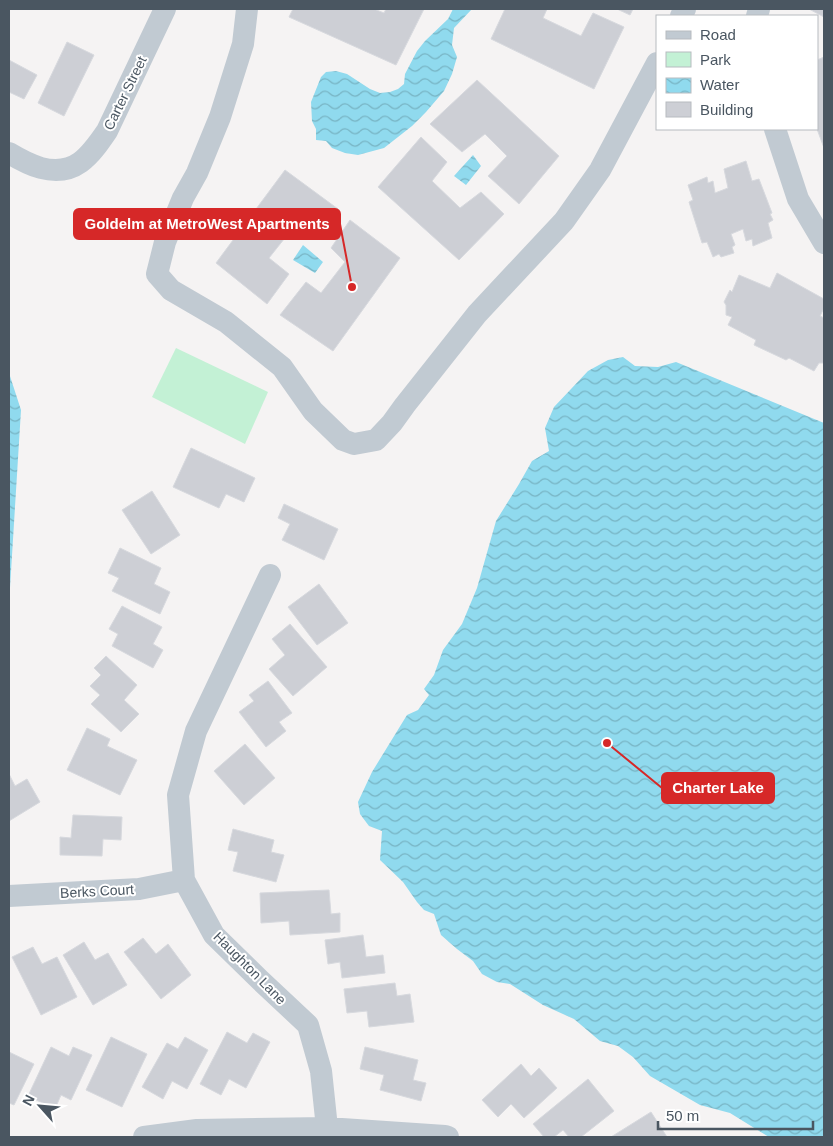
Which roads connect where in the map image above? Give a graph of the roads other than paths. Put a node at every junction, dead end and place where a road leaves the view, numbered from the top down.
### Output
1 (165, 9) edge
2 (247, 9) edge
3 (656, 65) edge
4 (775, 130) edge
5 (9, 153) edge
6 (824, 243) edge
7 (270, 575) dead end
8 (184, 880) junction
9 (9, 896) edge
10 (327, 1133) edge
11 (144, 1137) edge
12 (448, 1137) edge

1 - 5 street, Carter Street
2 - 3 street
4 - 6 street
7 - 8 street, Haughton Lane
8 - 9 street, Berks Court
8 - 10 street, Haughton Lane
10 - 11 street
10 - 12 street

